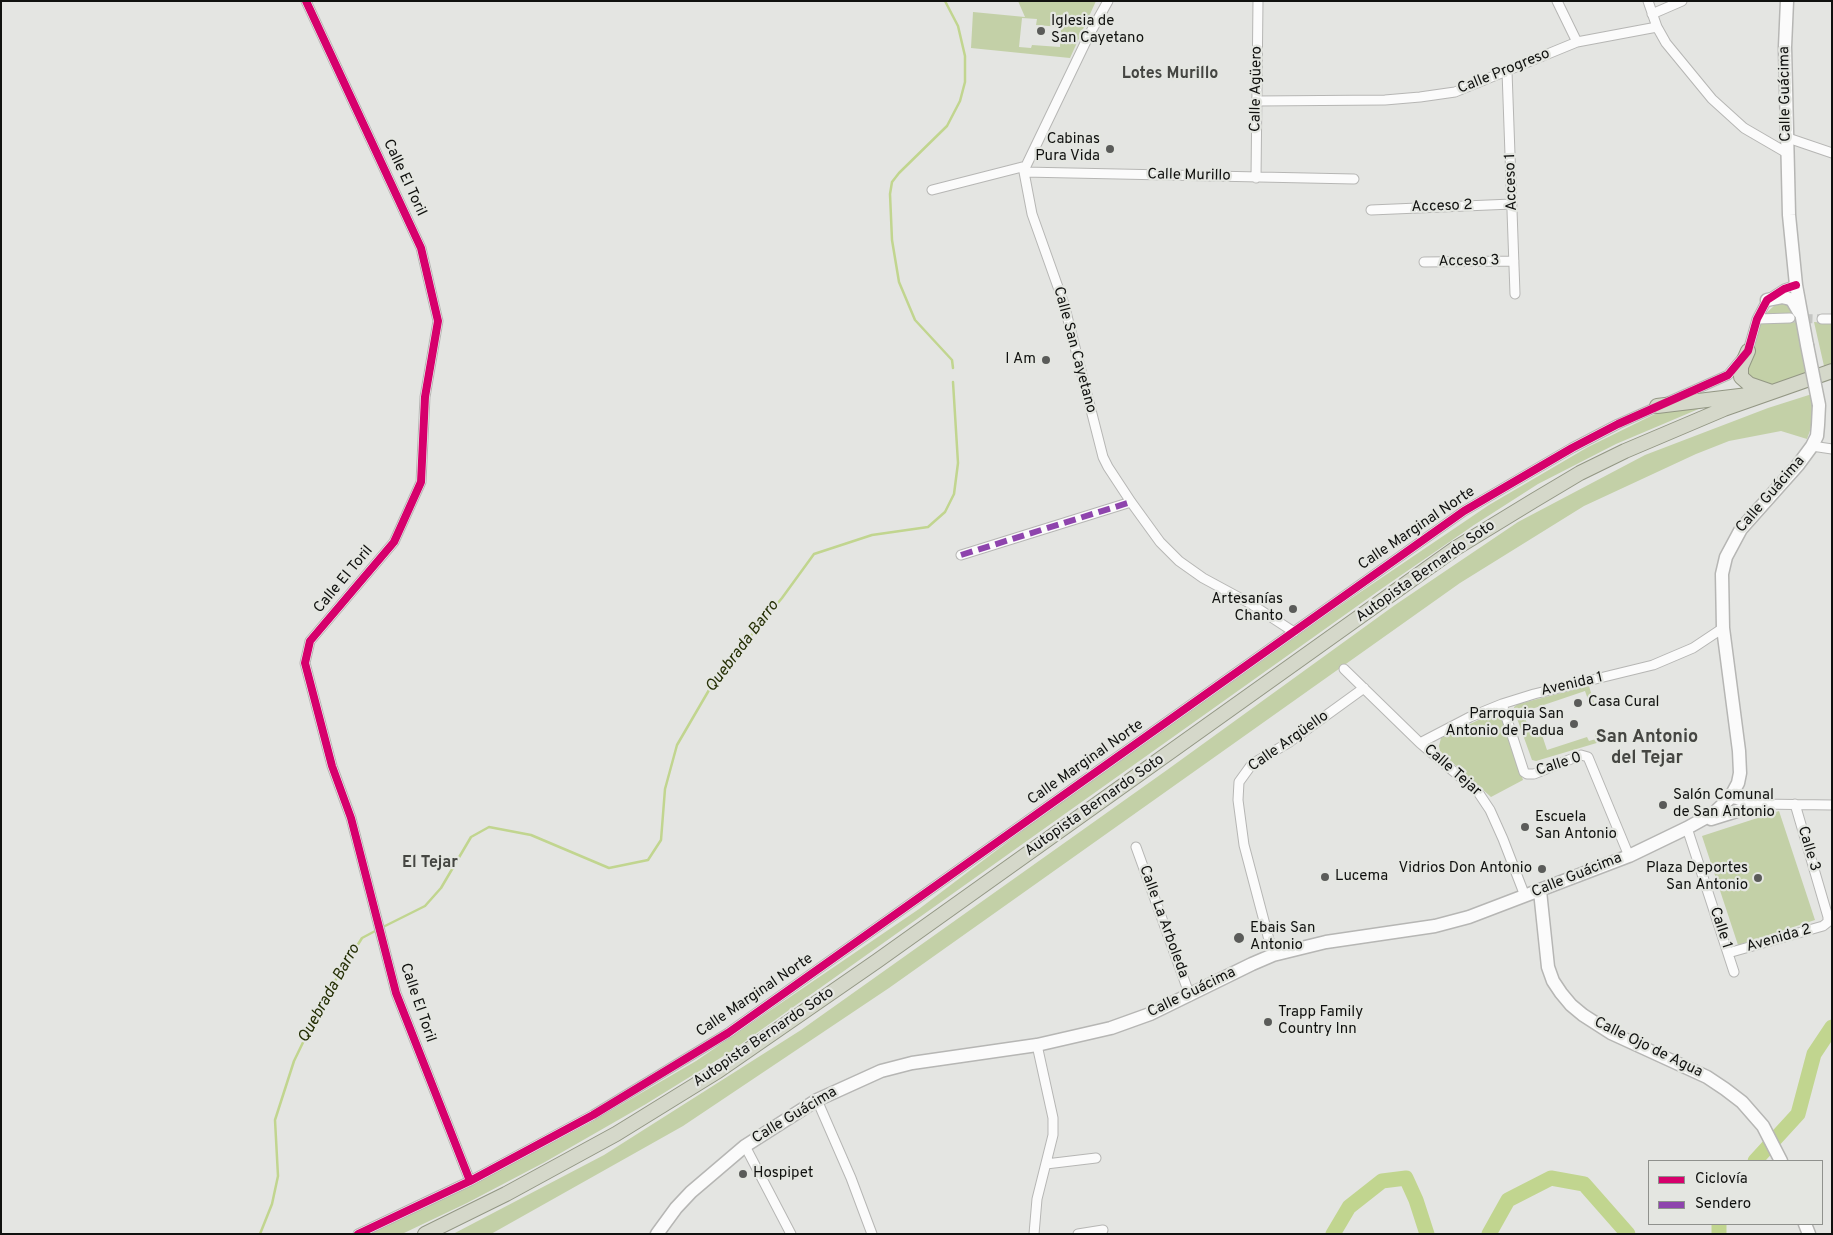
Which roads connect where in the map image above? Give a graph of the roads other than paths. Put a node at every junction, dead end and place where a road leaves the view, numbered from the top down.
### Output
1 (306, 1) edge
2 (1108, 1) edge
3 (1258, 1) edge
4 (1557, 1) edge
5 (1648, 1) edge
6 (1682, 1) edge
7 (1787, 1) edge
8 (1652, 14) junction
9 (1657, 27) junction
10 (1577, 42) junction
11 (1507, 71) junction
12 (1258, 101) junction
13 (1788, 138) junction
14 (1786, 153) junction
15 (1832, 153) edge
16 (1025, 169) junction
17 (1256, 178) junction
18 (1354, 179) dead end
19 (932, 190) dead end
20 (1512, 204) junction
21 (1371, 210) dead end
22 (1514, 261) junction
23 (1424, 262) dead end
24 (1796, 285) junction
25 (1515, 294) dead end
26 (1767, 300) junction
27 (1796, 317) junction
28 (1757, 319) junction
29 (1822, 319) tunnel mouth
30 (1832, 319) edge
31 (1748, 351) junction
32 (1832, 371) edge
33 (1832, 381) edge
34 (1772, 392) junction
35 (1657, 406) junction
36 (1812, 446) junction
37 (1832, 449) edge
38 (1131, 502) junction
39 (961, 555) dead end
40 (1723, 628) junction
41 (1294, 632) junction
42 (1344, 669) dead end
43 (1364, 688) junction
44 (1502, 704) junction
45 (1420, 743) junction
46 (1730, 798) junction
47 (1759, 804) junction
48 (1795, 804) junction
49 (1832, 805) edge
50 (1692, 826) junction
51 (1136, 847) dead end
52 (1628, 856) junction
53 (1540, 891) junction
54 (1525, 896) junction
55 (1828, 922) joint
56 (1728, 954) junction
57 (1274, 955) junction
58 (1734, 972) dead end
59 (1190, 996) junction
60 (1037, 1046) junction
61 (817, 1100) junction
62 (745, 1146) junction
63 (1096, 1158) dead end
64 (1780, 1160) edge
65 (1046, 1164) junction
66 (470, 1181) junction
67 (1103, 1230) dead end
68 (358, 1234) edge
69 (425, 1234) edge
70 (657, 1234) edge
71 (791, 1234) edge
72 (872, 1234) edge
73 (1034, 1234) edge
74 (1078, 1234) edge

1 - 66 street, Calle El Toril
2 - 16 street
3 - 12 street, Calle Agüero
4 - 10 street
5 - 8 street
6 - 8 street
7 - 13 main road, Calle Guácima
8 - 9 street
9 - 10 street, Calle Progreso
9 - 14 street
10 - 11 street, Calle Progreso
11 - 12 street, Calle Progreso
11 - 20 street, Acceso 1
12 - 17 street, Calle Agüero
13 - 14 main road, Calle Guácima
13 - 15 street
14 - 24 main road, Calle Guácima
16 - 17 street, Calle Murillo
16 - 19 street, Calle Murillo
16 - 38 street, Calle San Cayetano
17 - 18 street, Calle Murillo
20 - 21 street, Acceso 2
20 - 22 street, Acceso 1
22 - 23 street, Acceso 3
22 - 25 street, Acceso 1
24 - 26 street
24 - 27 main road, Calle Guácima
26 - 27 main road
26 - 28 street, Calle Marginal Norte
27 - 28 street
27 - 36 main road, Calle Guácima, bridge
28 - 31 street, Calle Marginal Norte
29 - 30 street
31 - 34 highway
31 - 35 street, Calle Marginal Norte
32 - 34 highway, Autopista Bernardo Soto
33 - 34 highway, Autopista Bernardo Soto
34 - 35 highway
34 - 69 highway, Autopista Bernardo Soto
35 - 41 street, Calle Marginal Norte
36 - 37 street
36 - 40 main road, Calle Guácima
38 - 39 street
38 - 41 street, Calle San Cayetano
40 - 44 street, Avenida 1
40 - 46 main road, Calle Guácima
41 - 66 street, Calle Marginal Norte
42 - 43 street, Calle Tejar
43 - 45 street, Calle Tejar
43 - 57 street, Calle Argüello
44 - 45 street, Avenida 1
44 - 52 street, Calle 0
45 - 54 street, Calle Tejar
46 - 47 street
46 - 50 main road, Calle Guácima
47 - 48 street
47 - 50 main road
48 - 49 street
48 - 55 street, Calle 3
50 - 52 main road, Calle Guácima
50 - 56 street, Calle 1
51 - 59 street, Calle La Arboleda
52 - 53 main road, Calle Guácima
53 - 54 main road, Calle Guácima
53 - 64 main road, Calle Ojo de Agua
54 - 57 main road, Calle Guácima
55 - 56 street, Avenida 2
56 - 58 street, Calle 1
57 - 59 main road, Calle Guácima
59 - 60 main road, Calle Guácima
60 - 61 main road, Calle Guácima
60 - 65 street
61 - 62 main road, Calle Guácima
61 - 72 street
62 - 70 main road, Calle Guácima
62 - 71 street
63 - 65 street
65 - 73 street
66 - 68 street, Calle Marginal Norte
67 - 74 street

